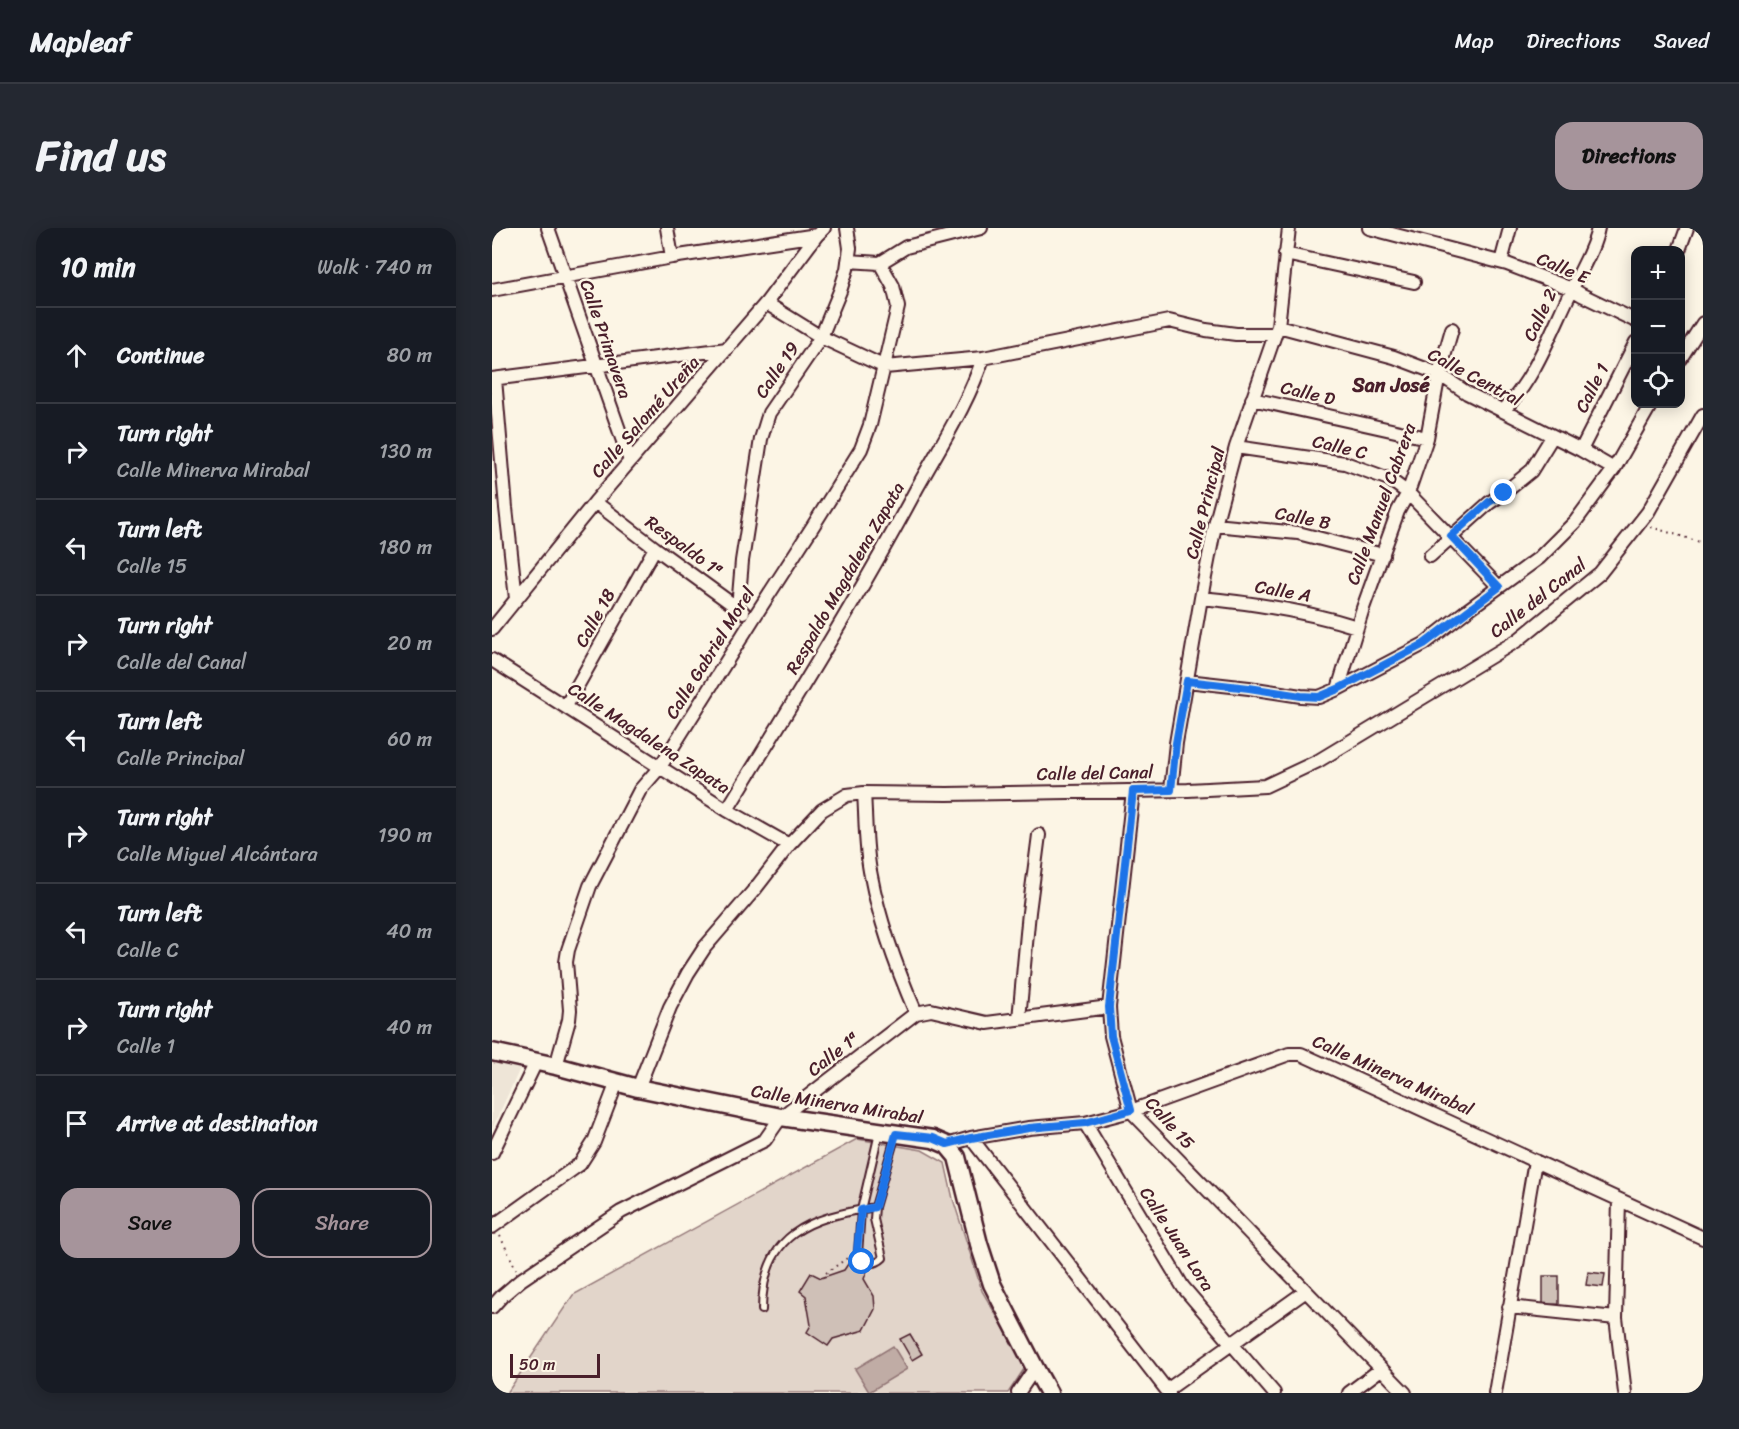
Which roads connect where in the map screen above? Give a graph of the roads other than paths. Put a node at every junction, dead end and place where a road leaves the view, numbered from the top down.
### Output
1 (548, 228) edge
2 (666, 228) edge
3 (847, 228) edge
4 (981, 228) edge
5 (1289, 228) edge
6 (1369, 228) edge
7 (1510, 228) edge
8 (1599, 228) edge
9 (1687, 228) edge
10 (821, 232) edge
11 (1680, 246) edge
12 (1285, 254) junction
13 (672, 257) junction
14 (848, 261) junction
15 (1501, 262) junction
16 (880, 263) junction
17 (565, 276) junction
18 (1414, 282) dead end
19 (1572, 289) junction
20 (492, 290) edge
21 (766, 303) junction
22 (1631, 319) edge
23 (1703, 323) edge
24 (1452, 328) dead end
25 (1277, 330) junction
26 (821, 337) junction
27 (727, 349) junction
28 (1685, 349) edge
29 (1631, 350) edge
30 (983, 358) junction
31 (596, 365) junction
32 (885, 367) junction
33 (1439, 374) junction
34 (494, 379) edge
35 (1252, 399) junction
36 (1649, 408) edge
37 (1503, 411) junction
38 (1703, 415) edge
39 (1552, 437) junction
40 (1427, 438) junction
41 (1236, 447) junction
42 (1581, 450) junction
43 (630, 461) junction
44 (1614, 469) junction
45 (1408, 493) junction
46 (595, 502) junction
47 (506, 507) junction
48 (492, 510) edge
49 (1215, 525) junction
50 (1451, 536) junction
51 (655, 548) junction
52 (1383, 555) junction
53 (1430, 556) dead end
54 (1499, 587) junction
55 (1201, 598) junction
56 (516, 599) junction
57 (738, 608) junction
58 (753, 619) junction
59 (1357, 627) junction
60 (492, 629) edge
61 (492, 660) edge
62 (1187, 681) junction
63 (1338, 689) junction
64 (566, 706) junction
65 (660, 767) junction
66 (1171, 790) junction
67 (1133, 791) junction
68 (864, 793) junction
69 (727, 810) junction
70 (1039, 835) dead end
71 (789, 845) junction
72 (1109, 1007) junction
73 (916, 1013) junction
74 (1019, 1019) junction
75 (492, 1052) edge
76 (536, 1062) junction
77 (556, 1066) junction
78 (617, 1082) junction
79 (638, 1088) junction
80 (1131, 1110) junction
81 (781, 1117) junction
82 (1085, 1123) junction
83 (888, 1133) junction
84 (971, 1138) junction
85 (947, 1144) junction
86 (492, 1153) edge
87 (1535, 1161) junction
88 (1619, 1200) junction
89 (875, 1207) junction
90 (861, 1210) junction
91 (495, 1231) edge
92 (1703, 1238) edge
93 (1306, 1291) junction
94 (492, 1307) edge
95 (1509, 1307) junction
96 (762, 1310) dead end
97 (1616, 1318) junction
98 (1232, 1344) junction
99 (1035, 1368) junction
100 (1382, 1369) junction
101 (1168, 1392) edge
102 (1018, 1393) edge
103 (1050, 1393) edge
104 (1274, 1393) edge
105 (1349, 1393) edge
106 (1405, 1393) edge
107 (1495, 1393) edge
108 (1625, 1393) edge

1 - 17 street, Calle Primavera
2 - 13 street
3 - 14 street, Calle 19
4 - 16 street
5 - 12 street, Calle Principal
6 - 15 street, Calle E
7 - 15 street
8 - 19 street, Calle 2
9 - 11 street
10 - 13 street
10 - 21 street, Calle Salomé Ureña
12 - 18 street
12 - 25 street, Calle Principal
13 - 17 street
14 - 16 street
14 - 26 street, Calle 19
15 - 19 street, Calle E
16 - 32 street, Calle Gabriel Morel
17 - 20 street
17 - 31 street, Calle Primavera
19 - 22 street, Calle E
19 - 37 street, Calle 2
21 - 26 street
21 - 27 street, Calle Salomé Ureña
23 - 28 street
24 - 33 street, Calle Manuel Cabrera
25 - 30 street, Calle Central
25 - 33 street, Calle Central
25 - 35 street, Calle Principal
26 - 32 street
26 - 57 street, Calle 19
27 - 31 street
27 - 43 street, Calle Salomé Ureña
29 - 42 street, Calle 1
30 - 32 street, Calle Central
30 - 69 street, Respaldo Magdalena Zapata
31 - 34 street
31 - 43 street, Calle Primavera
32 - 58 street, Calle Gabriel Morel
33 - 37 street, Calle Central
33 - 40 street, Calle Manuel Cabrera
34 - 47 street
35 - 40 street, Calle D
35 - 41 street, Calle Principal
36 - 44 street
37 - 39 street, Calle Central
38 - 66 street, Calle del Canal
39 - 42 street, Calle Central
39 - 50 street
40 - 45 street, Calle Manuel Cabrera
41 - 45 street, Calle C
41 - 49 street, Calle Principal
42 - 44 street, Calle Central
43 - 46 street, Calle Salomé Ureña
44 - 54 street
45 - 50 street, Calle C
45 - 52 street, Calle Manuel Cabrera
46 - 51 street, Respaldo 1ª
46 - 56 street, Calle Salomé Ureña
47 - 48 street
47 - 56 street
49 - 52 street, Calle B
49 - 55 street, Calle Principal
50 - 53 street
50 - 54 street, Calle C
51 - 57 street, Respaldo 1ª
51 - 64 street, Calle 18
52 - 59 street, Calle Manuel Cabrera
54 - 63 street
55 - 59 street, Calle A
55 - 62 street, Calle Principal
56 - 60 street, Calle Salomé Ureña
57 - 58 street, Respaldo 1ª
58 - 65 street, Calle Gabriel Morel
59 - 63 street, Calle Manuel Cabrera
61 - 64 street, Calle Magdalena Zapata
62 - 63 street
62 - 66 street, Calle Principal
64 - 65 street, Calle Magdalena Zapata
65 - 69 street, Calle Magdalena Zapata
65 - 77 street, Calle Gabriel Morel
66 - 67 street, Calle del Canal
67 - 68 street, Calle del Canal
67 - 72 street, Calle 15
68 - 71 street, Calle del Canal
68 - 73 street
69 - 71 street, Calle Magdalena Zapata
70 - 74 street
71 - 79 street, Calle del Canal
72 - 74 street
72 - 80 street, Calle 15
73 - 74 street
73 - 81 street, Calle 1ª
75 - 76 street, Calle Minerva Mirabal
76 - 77 street, Calle Minerva Mirabal
76 - 86 street
77 - 78 street, Calle Minerva Mirabal
78 - 79 street, Calle Minerva Mirabal
78 - 91 street
79 - 81 street, Calle Minerva Mirabal
80 - 82 street, Calle Minerva Mirabal
80 - 87 street, Calle Minerva Mirabal
80 - 93 street, Calle 15
81 - 83 street, Calle Minerva Mirabal
81 - 94 street, Calle 1ª
82 - 84 street, Calle Minerva Mirabal
82 - 98 street, Calle Juan Lora
83 - 85 street, Calle Minerva Mirabal
83 - 89 lane
83 - 90 lane
84 - 85 street, Calle Minerva Mirabal
84 - 101 street
85 - 99 street
87 - 88 street, Calle Minerva Mirabal
87 - 95 street
88 - 92 street, Calle Minerva Mirabal
88 - 97 street
89 - 90 lane
89 - 90 lane
90 - 96 lane
93 - 98 street
93 - 100 street, Calle 15
95 - 97 street
95 - 107 street
97 - 108 street
98 - 101 street
98 - 104 street, Calle Juan Lora
99 - 102 street
99 - 103 street
100 - 105 street
100 - 106 street, Calle 15

